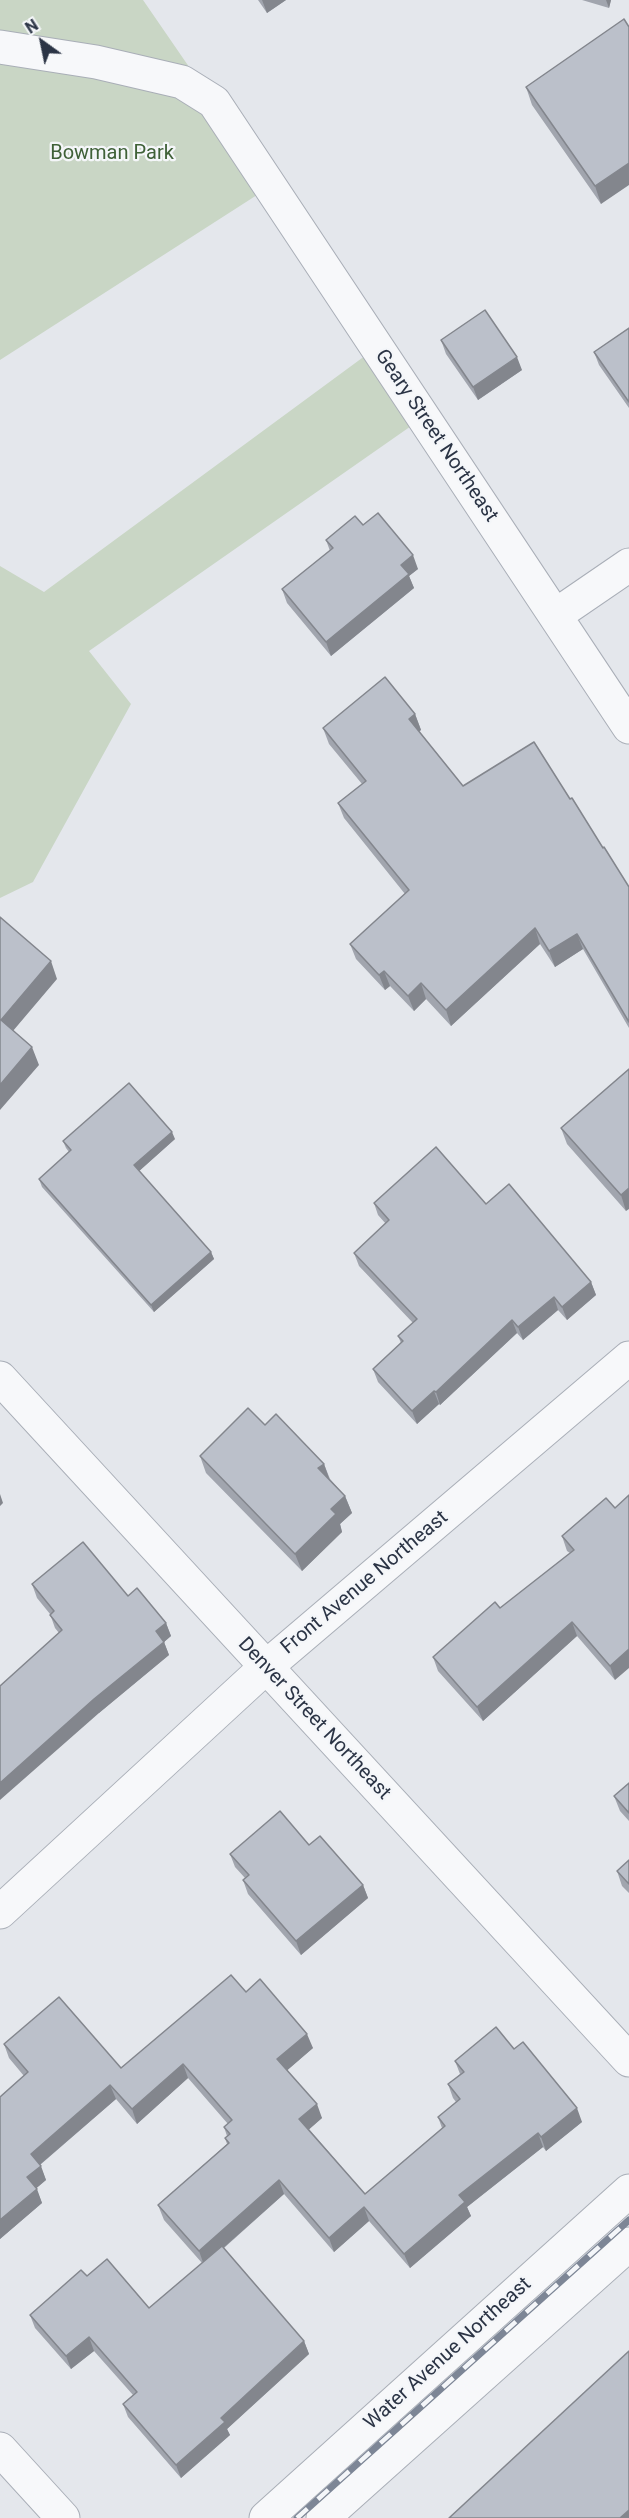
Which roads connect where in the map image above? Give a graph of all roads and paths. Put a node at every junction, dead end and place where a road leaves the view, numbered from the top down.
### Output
1 (0, 47) edge
2 (629, 565) edge
3 (556, 615) junction
4 (629, 727) edge
5 (629, 1358) edge
6 (0, 1377) edge
7 (266, 1666) junction
8 (0, 1912) edge
9 (629, 2060) edge
10 (629, 2191) edge
11 (629, 2244) edge
12 (0, 2449) edge
13 (63, 2518) edge
14 (266, 2518) edge
15 (323, 2518) edge

1 - 3 street, Geary Street Northeast
2 - 3 street
3 - 4 street, Geary Street Northeast
5 - 7 street, Front Avenue Northeast
6 - 7 street, Denver Street Northeast
7 - 8 street, Front Avenue Northeast
7 - 9 street, Denver Street Northeast
10 - 14 street, Water Avenue Northeast
11 - 15 street, Water Avenue Northeast
12 - 13 street

